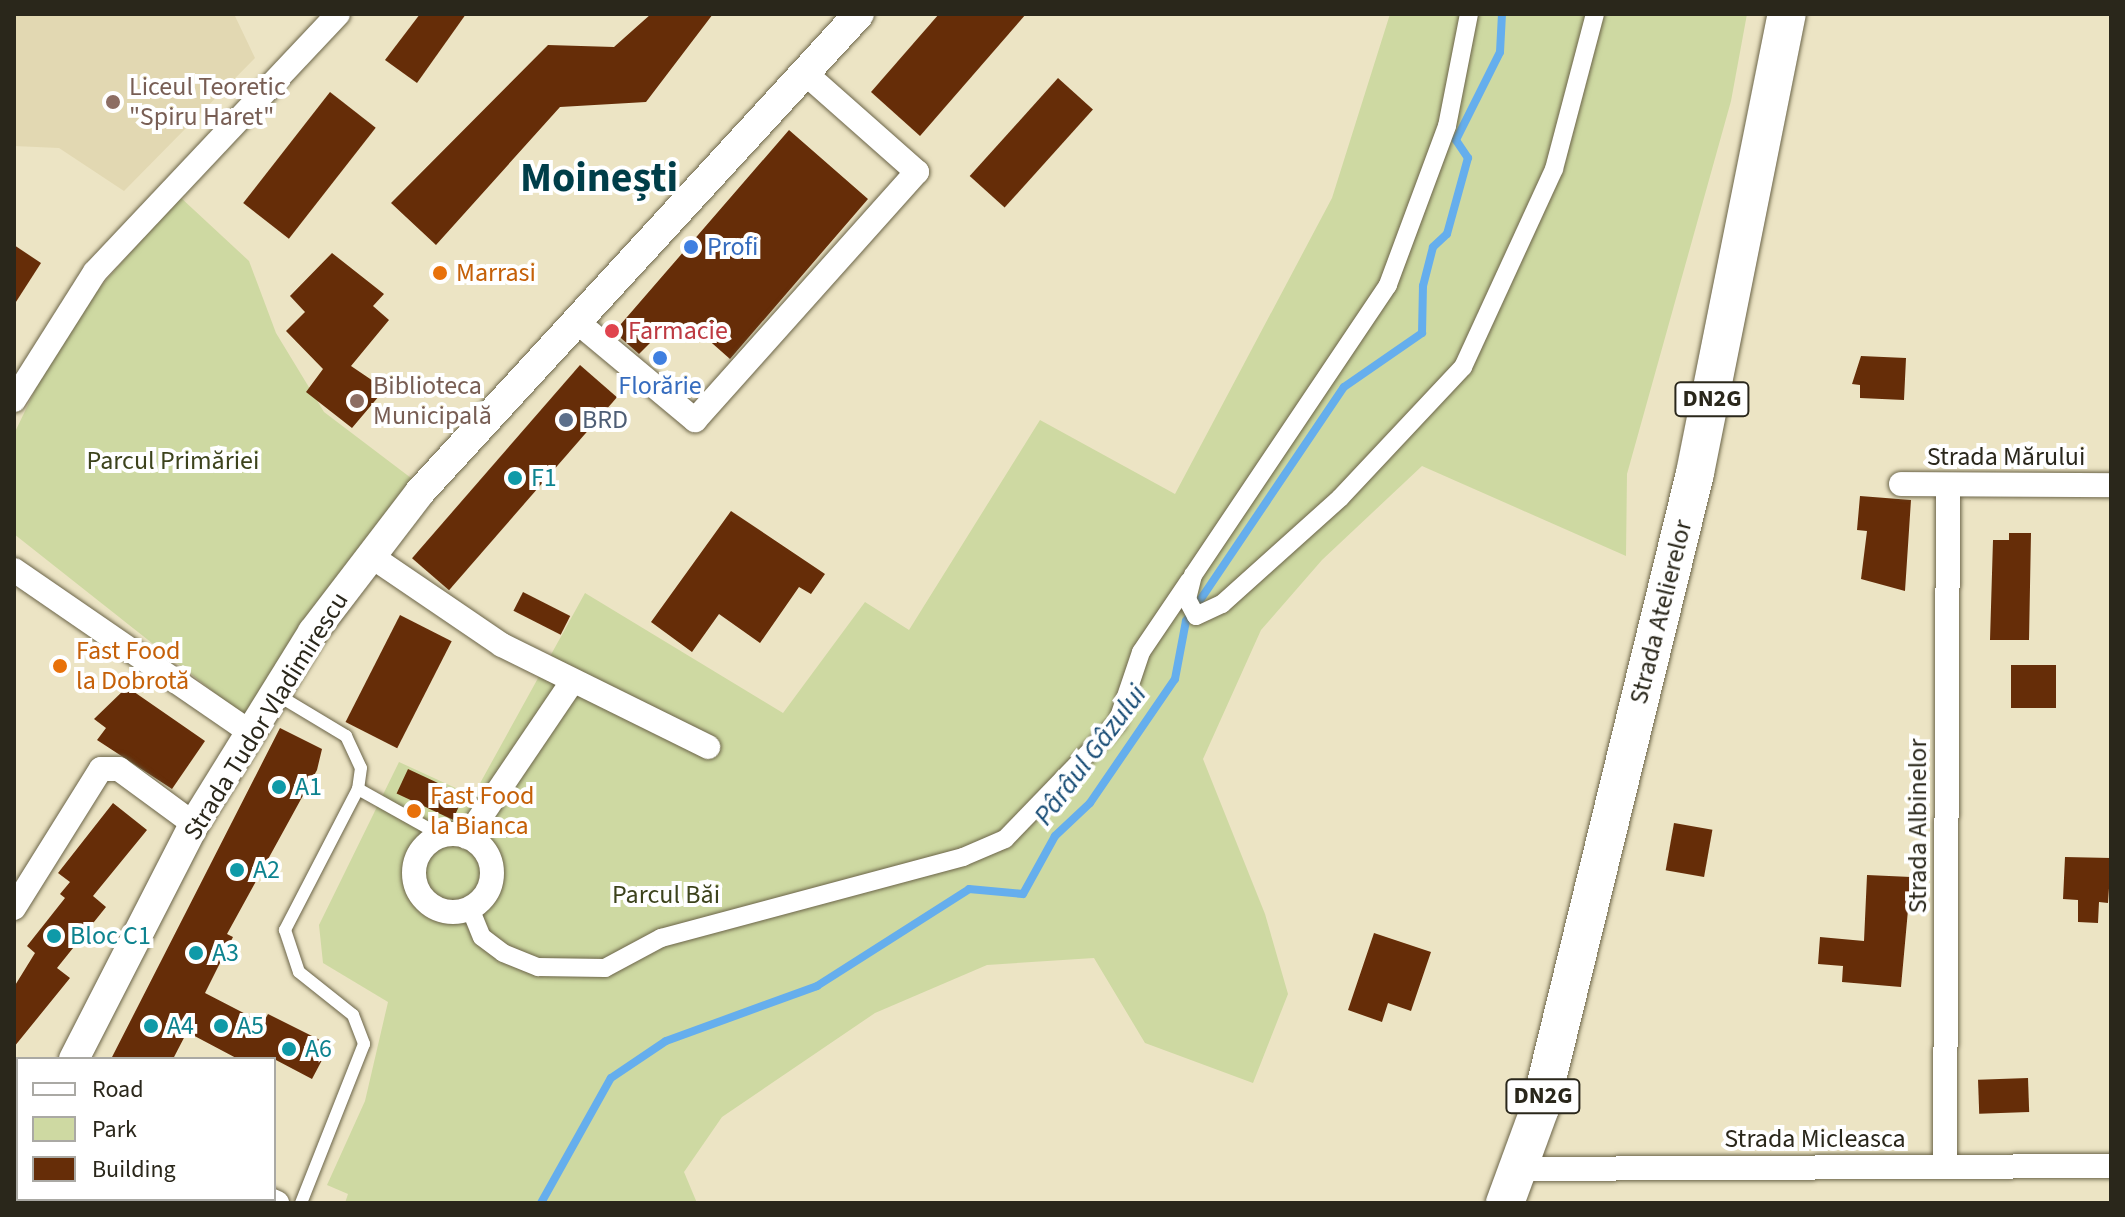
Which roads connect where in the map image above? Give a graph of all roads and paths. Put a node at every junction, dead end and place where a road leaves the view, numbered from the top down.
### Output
1 (338, 14) edge
2 (859, 14) edge
3 (1469, 14) edge
4 (1595, 14) edge
5 (1787, 14) edge
6 (804, 72) junction
7 (576, 321) junction
8 (14, 400) edge
9 (1901, 484) dead end
10 (2111, 485) edge
11 (1948, 487) junction
12 (371, 556) junction
13 (14, 570) edge
14 (1193, 575) junction
15 (572, 682) junction
16 (276, 694) junction
17 (251, 733) junction
18 (708, 747) dead end
19 (358, 789) junction
20 (194, 824) junction
21 (442, 836) junction
22 (467, 837) junction
23 (14, 908) edge
24 (470, 908) junction
25 (75, 1057) edge
26 (1945, 1166) junction
27 (2111, 1166) edge
28 (1520, 1169) junction
29 (301, 1203) edge
30 (1505, 1203) edge

1 - 8 street
2 - 6 street, Strada Tudor Vladimirescu
3 - 14 street
4 - 14 street
5 - 28 main road, Strada Atelierelor / DN2G
6 - 7 street, Strada Tudor Vladimirescu
6 - 7 street
7 - 12 street, Strada Tudor Vladimirescu
9 - 11 street, Strada Mărului
10 - 11 street, Strada Mărului
11 - 26 street, Strada Albinelor
12 - 15 street
12 - 16 street, Strada Tudor Vladimirescu
13 - 17 street
14 - 24 street
15 - 18 street
15 - 22 street
16 - 17 street, Strada Tudor Vladimirescu
16 - 19 lane
17 - 20 street, Strada Tudor Vladimirescu
19 - 21 lane
19 - 29 lane
20 - 23 street
20 - 25 street, Strada Tudor Vladimirescu
21 - 22 street
21 - 24 street
22 - 24 street
26 - 27 street, Strada Micleasca
26 - 28 street, Strada Micleasca
28 - 30 main road, Strada Atelierelor / DN2G

